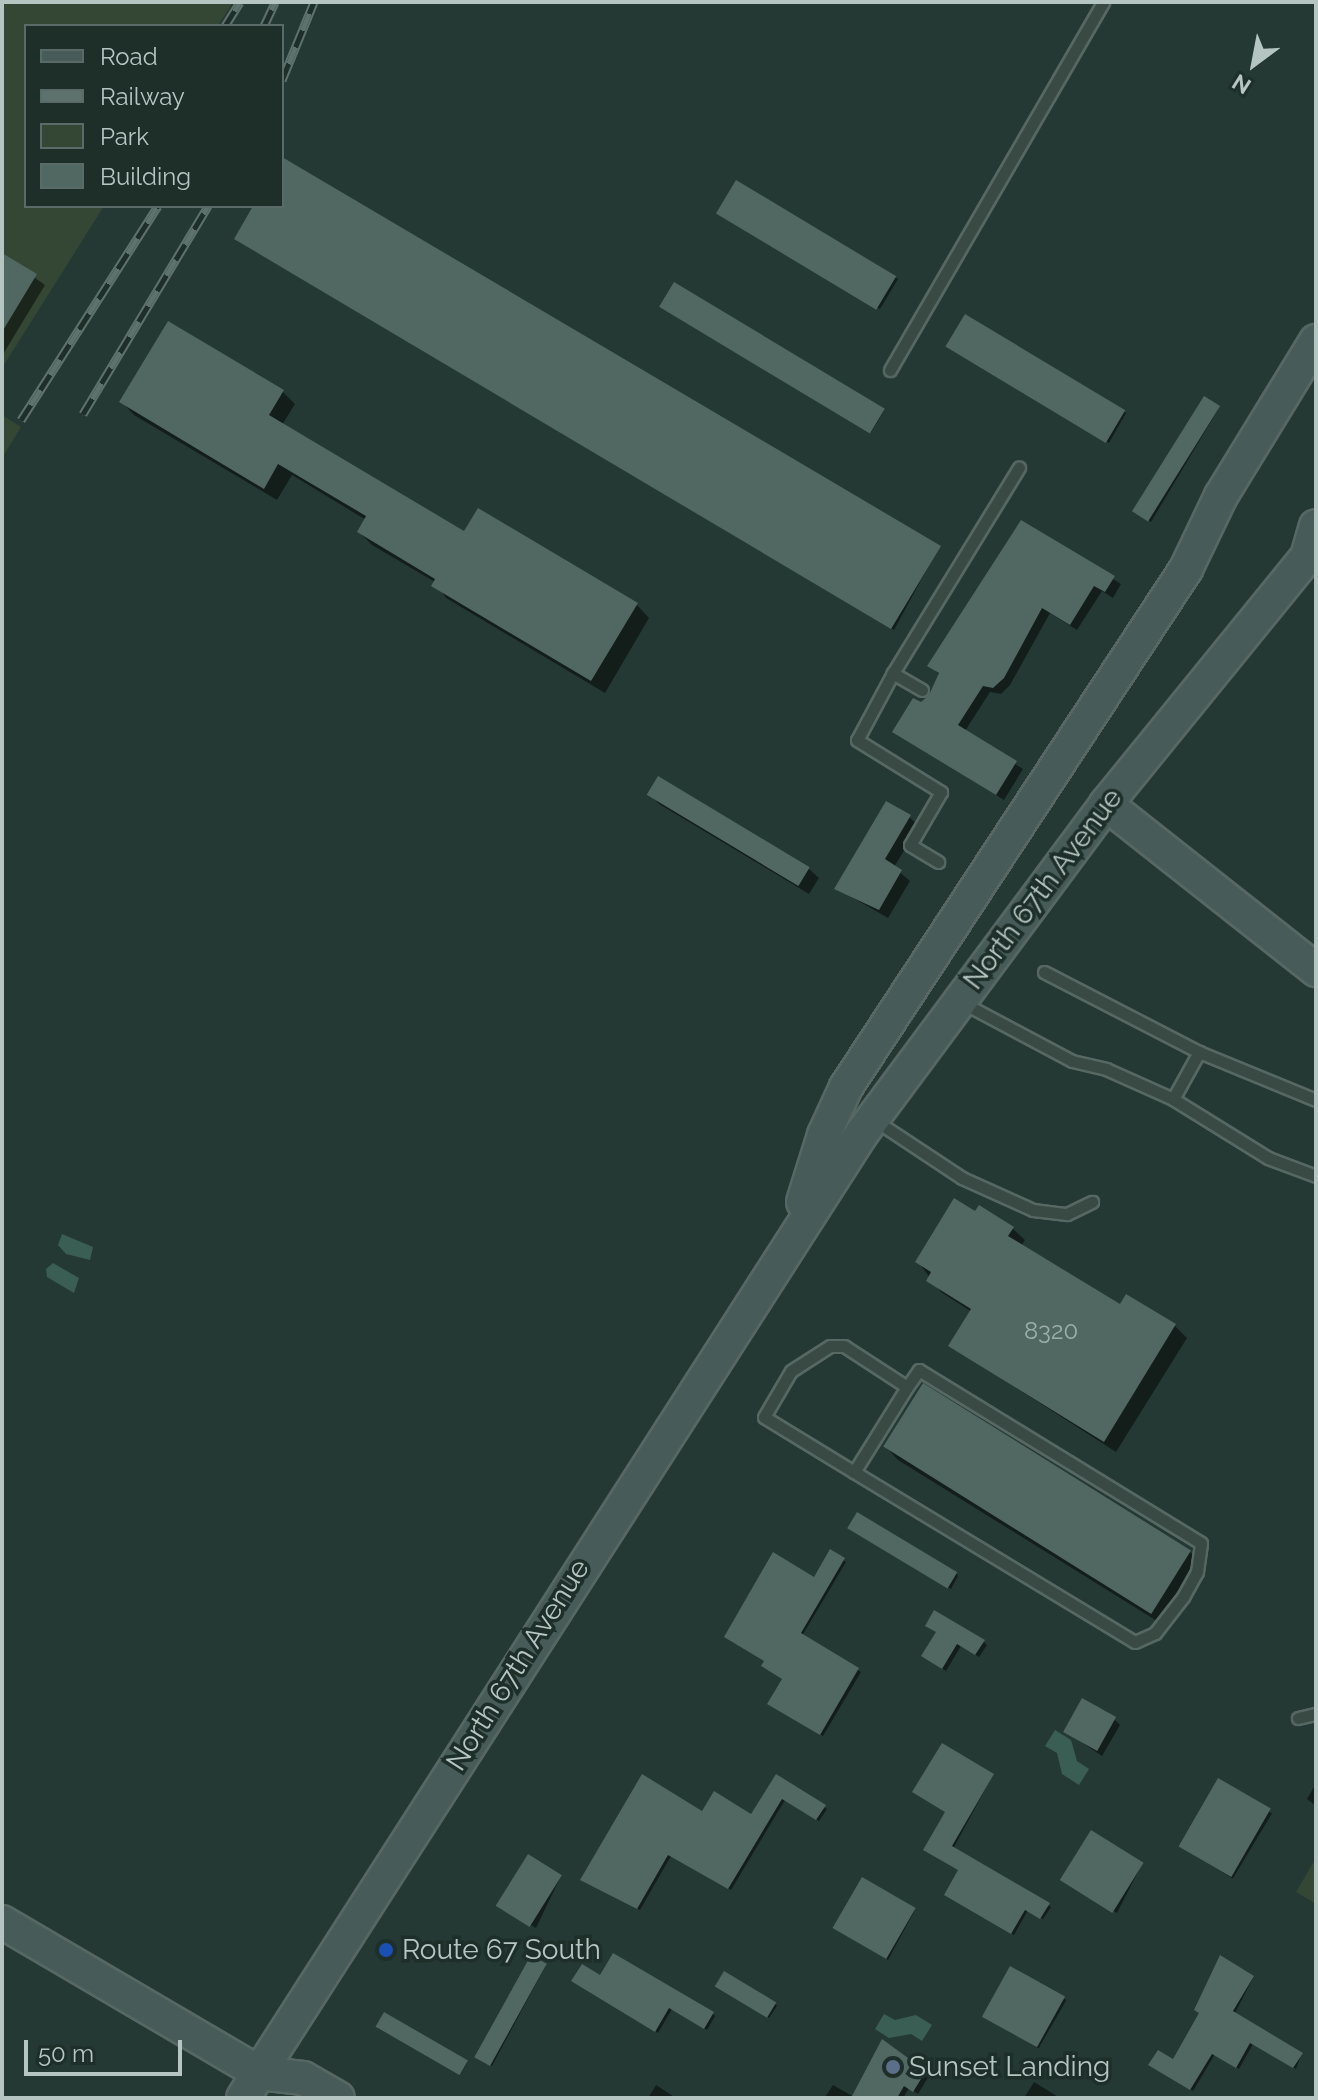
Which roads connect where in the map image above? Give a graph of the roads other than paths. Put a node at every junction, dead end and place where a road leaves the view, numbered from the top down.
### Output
1 (1103, 2) edge
2 (1316, 341) edge
3 (890, 370) dead end
4 (1316, 380) edge
5 (1019, 467) dead end
6 (1313, 545) edge
7 (1186, 569) junction
8 (893, 673) junction
9 (922, 690) dead end
10 (1106, 804) junction
11 (938, 862) dead end
12 (1316, 970) edge
13 (1044, 972) dead end
14 (959, 1000) junction
15 (1199, 1052) junction
16 (1173, 1099) junction
17 (1316, 1100) edge
18 (872, 1119) junction
19 (1316, 1176) edge
20 (1092, 1202) dead end
21 (793, 1234) junction
22 (907, 1387) junction
23 (854, 1472) junction
24 (1316, 1714) edge
25 (1298, 1718) dead end
26 (2, 1922) edge
27 (259, 2090) edge
28 (338, 2098) edge

1 - 3 lane
2 - 7 main road, North 67th Avenue
4 - 7 main road, North 67th Avenue
5 - 8 lane
6 - 10 main road, North 67th Avenue
7 - 21 main road, North 67th Avenue
8 - 9 lane
8 - 11 lane
10 - 12 main road
10 - 14 main road, North 67th Avenue
13 - 15 lane
14 - 16 lane
14 - 18 main road, North 67th Avenue
15 - 16 lane
15 - 17 lane
16 - 19 lane
18 - 20 lane
18 - 21 main road, North 67th Avenue
21 - 27 main road, North 67th Avenue
22 - 23 lane
22 - 23 lane
22 - 23 lane
24 - 25 lane
26 - 27 main road
27 - 28 main road

